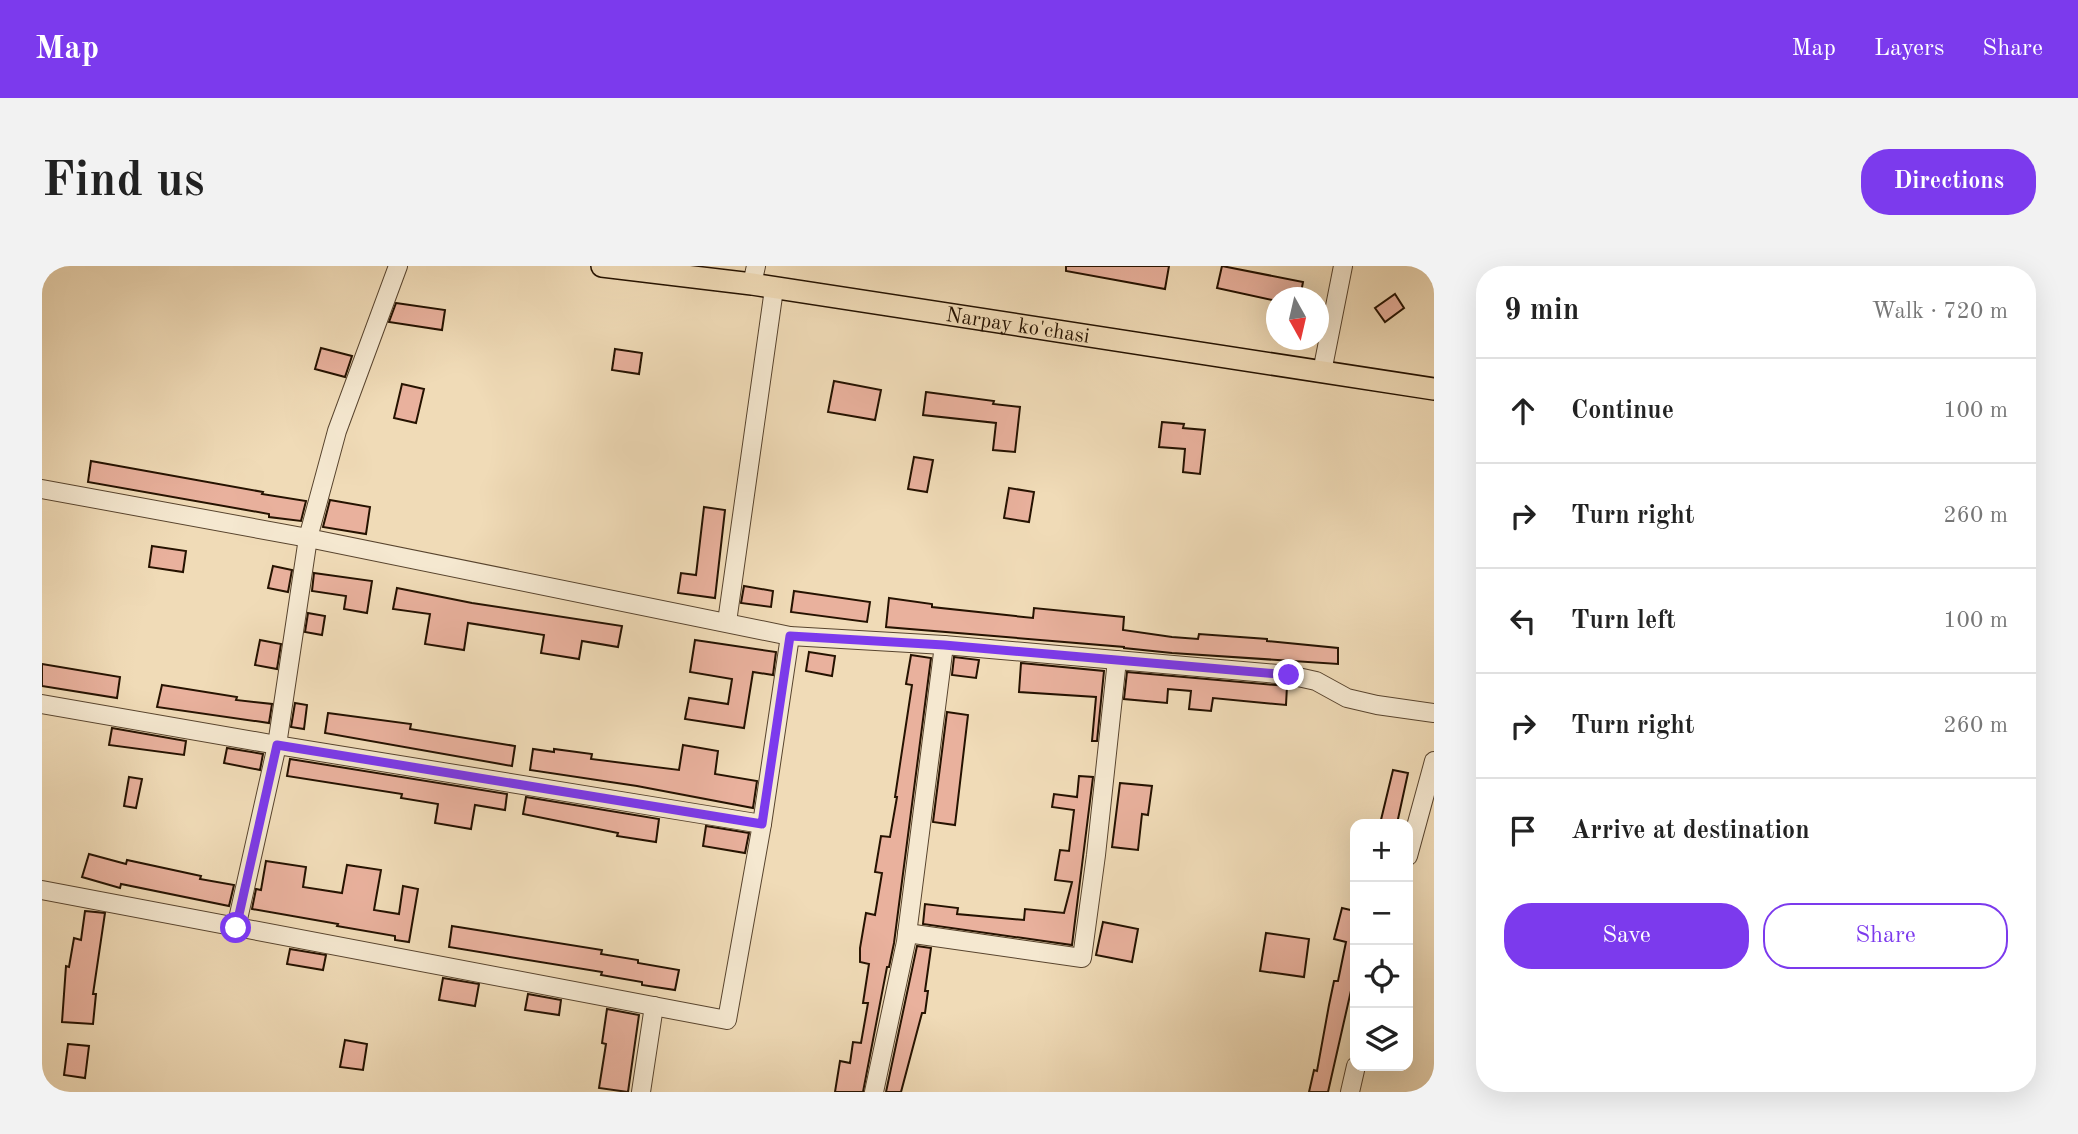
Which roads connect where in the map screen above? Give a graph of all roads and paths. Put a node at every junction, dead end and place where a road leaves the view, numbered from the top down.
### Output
1 (398, 266) edge
2 (602, 266) edge
3 (1343, 266) edge
4 (754, 275) edge
5 (774, 289) junction
6 (1322, 372) junction
7 (1434, 389) edge
8 (42, 489) edge
9 (308, 538) junction
10 (727, 622) junction
11 (790, 636) junction
12 (944, 645) junction
13 (1117, 660) junction
14 (42, 704) edge
15 (1434, 713) edge
16 (277, 745) junction
17 (1434, 761) edge
18 (762, 824) junction
19 (1413, 838) edge
20 (42, 890) edge
21 (236, 928) junction
22 (907, 933) junction
23 (654, 1006) junction
24 (1355, 1071) edge
25 (641, 1092) edge
26 (874, 1092) edge
27 (1350, 1092) edge

1 - 9 street
2 - 4 main road, Narpay ko'chasi
3 - 6 street
4 - 5 main road, Narpay ko'chasi
5 - 6 main road, Narpay ko'chasi
5 - 10 street
6 - 7 main road, Narpay ko'chasi
8 - 9 street
9 - 10 street
9 - 16 street
10 - 11 street
11 - 12 street
11 - 18 street
12 - 13 street
12 - 22 street
13 - 15 street
13 - 22 street
14 - 16 street
16 - 18 street
16 - 21 street
17 - 19 street
18 - 23 street
20 - 21 street
21 - 23 street
22 - 26 street
23 - 25 street
24 - 27 street

